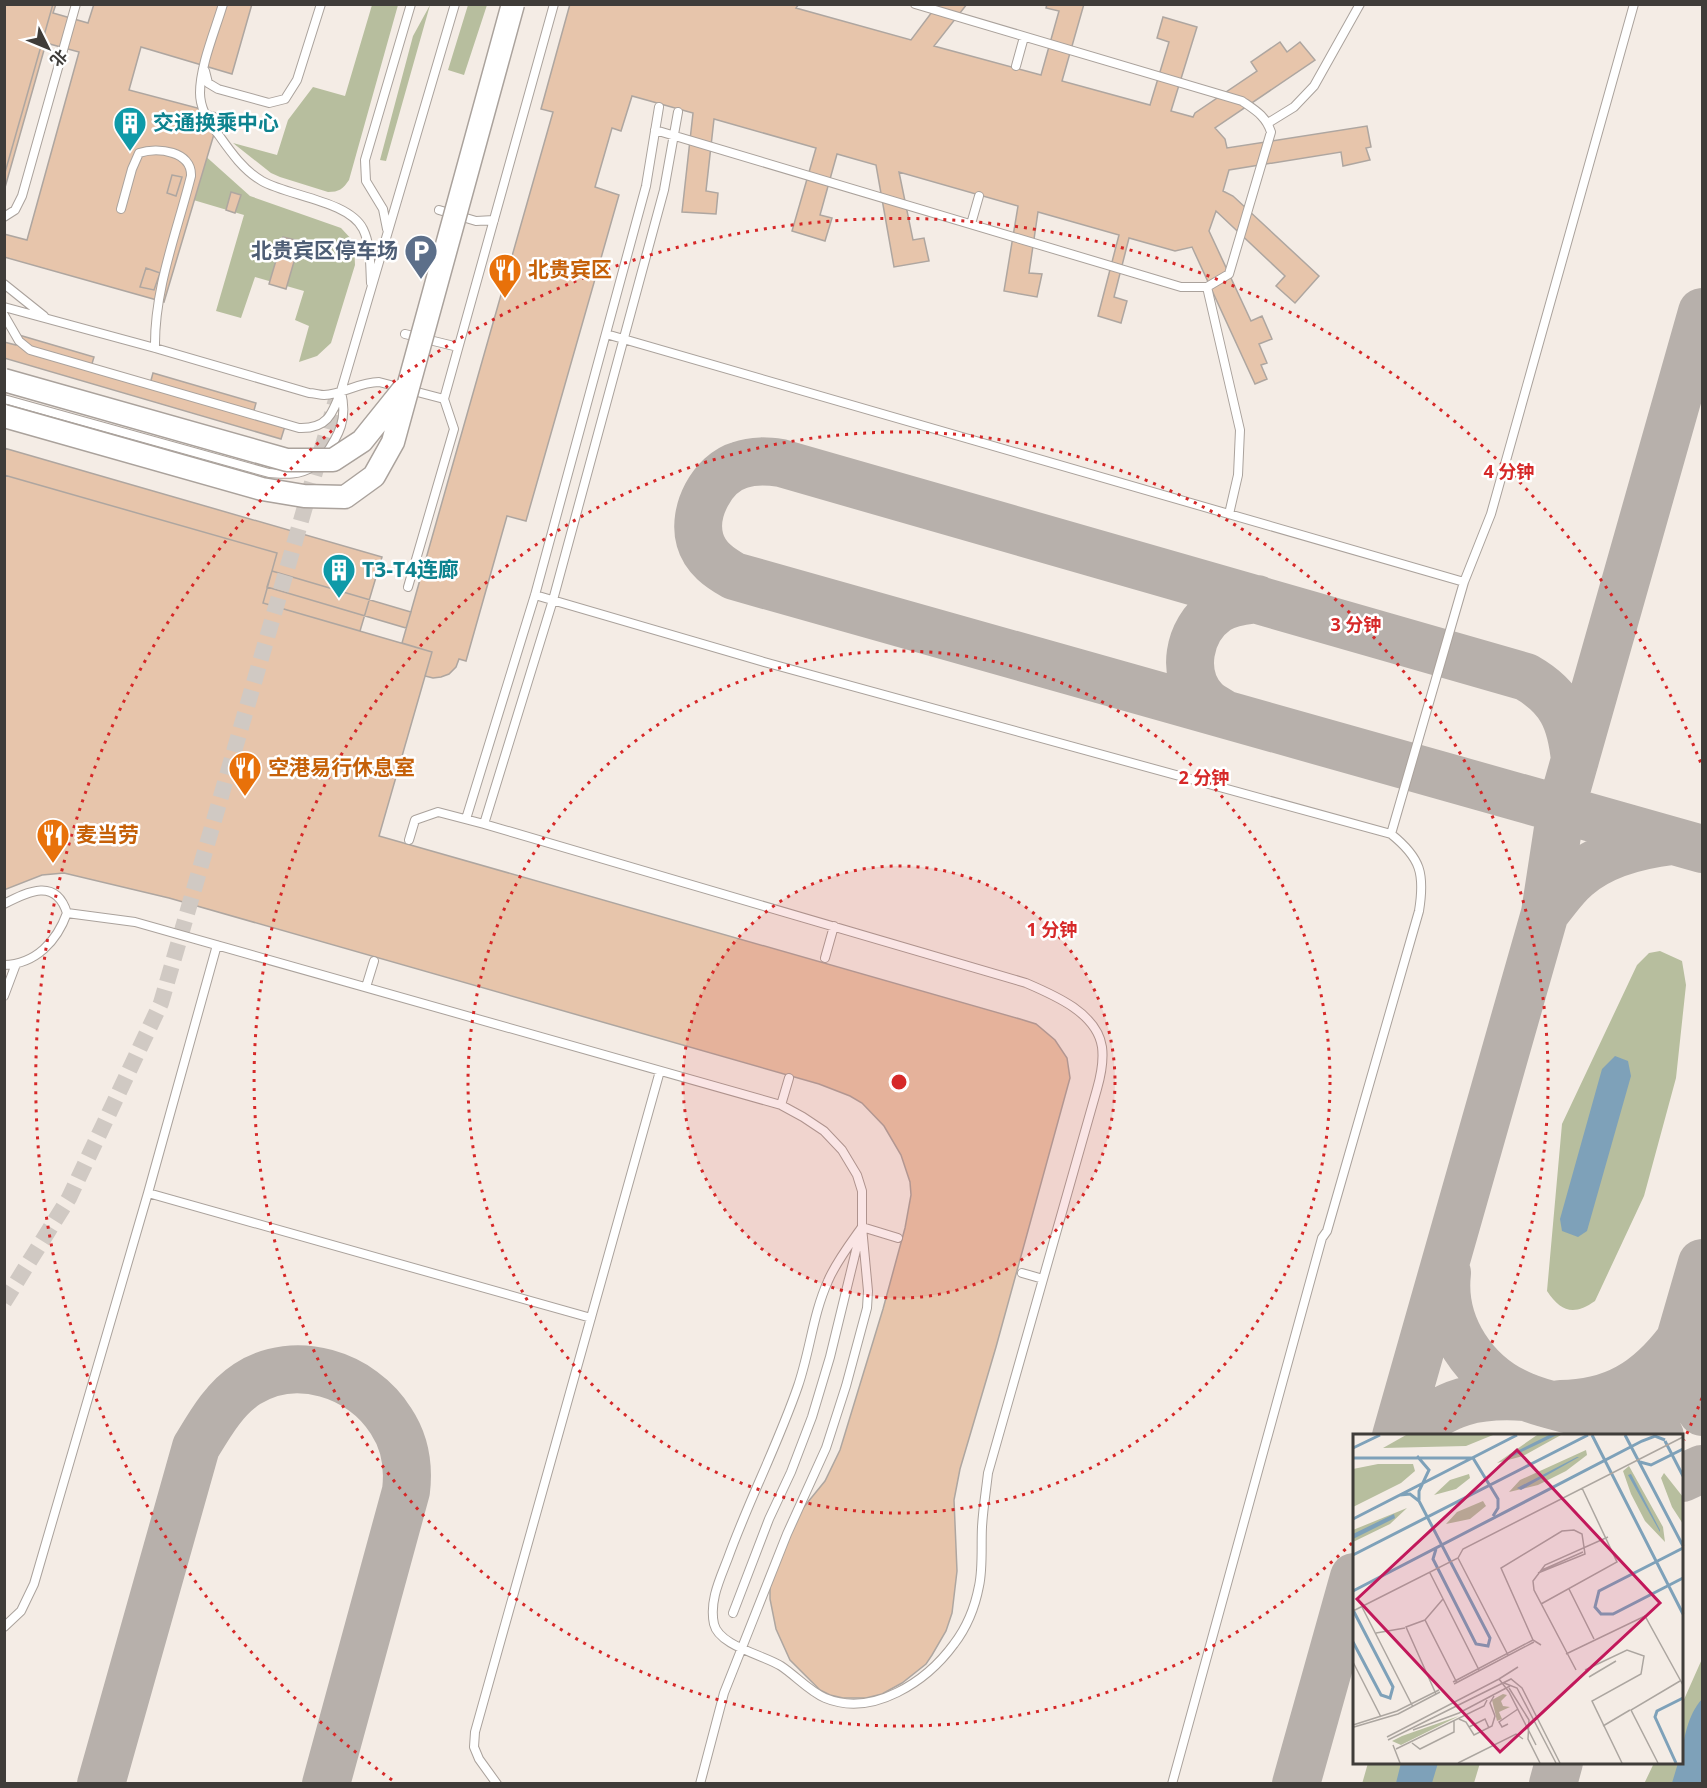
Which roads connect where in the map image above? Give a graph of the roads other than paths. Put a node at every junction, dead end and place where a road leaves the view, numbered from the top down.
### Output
1 (76, 4) edge
2 (223, 4) edge
3 (321, 4) edge
4 (411, 4) edge
5 (455, 4) edge
6 (513, 4) edge
7 (554, 4) edge
8 (915, 4) edge
9 (1360, 4) edge
10 (1634, 4) edge
11 (1024, 37) junction
12 (1016, 66) dead end
13 (204, 68) junction
14 (659, 107) dead end
15 (678, 112) dead end
16 (1268, 123) junction
17 (655, 130) junction
18 (674, 136) junction
19 (979, 196) dead end
20 (121, 209) dead end
21 (439, 210) dead end
22 (4, 217) edge
23 (494, 220) junction
24 (971, 224) junction
25 (388, 232) junction
26 (4, 284) edge
27 (1207, 287) junction
28 (371, 290) junction
29 (4, 307) edge
30 (4, 315) edge
31 (49, 320) junction
32 (405, 334) dead end
33 (606, 334) junction
34 (623, 339) junction
35 (458, 347) junction
36 (155, 348) junction
37 (4, 380) edge
38 (410, 380) junction
39 (341, 391) junction
40 (4, 399) edge
41 (444, 399) junction
42 (4, 416) edge
43 (1229, 514) junction
44 (1464, 582) junction
45 (408, 587) dead end
46 (535, 595) junction
47 (553, 600) junction
48 (466, 819) junction
49 (484, 824) junction
50 (1391, 834) junction
51 (410, 840) dead end
52 (4, 904) edge
53 (67, 913) junction
54 (834, 926) junction
55 (217, 945) junction
56 (825, 958) dead end
57 (374, 961) dead end
58 (4, 964) edge
59 (16, 964) junction
60 (366, 987) junction
61 (4, 996) edge
62 (660, 1071) junction
63 (789, 1078) dead end
64 (782, 1105) junction
65 (148, 1193) junction
66 (862, 1227) junction
67 (898, 1238) dead end
68 (1022, 1273) dead end
69 (1043, 1279) junction
70 (591, 1318) junction
71 (733, 1612) dead end
72 (4, 1627) edge
73 (742, 1649) junction
74 (497, 1784) edge
75 (700, 1784) edge
76 (1172, 1784) edge

1 - 22 lane
2 - 13 lane
3 - 13 lane
4 - 25 lane
5 - 25 lane
6 - 38 main road, bridge
7 - 23 lane
8 - 11 lane
9 - 16 lane
10 - 44 lane
11 - 12 lane
11 - 16 lane
13 - 28 lane
14 - 17 lane
15 - 18 lane
16 - 27 lane
17 - 18 lane
17 - 33 lane
18 - 24 lane
18 - 34 lane
19 - 24 lane
20 - 36 lane
21 - 23 lane
23 - 35 lane
24 - 27 lane
25 - 28 lane
26 - 31 lane
27 - 43 lane
28 - 39 lane
29 - 31 lane
30 - 39 lane
31 - 36 lane
32 - 35 lane
33 - 34 lane
33 - 46 lane
34 - 43 lane
34 - 47 lane
35 - 41 lane
36 - 39 lane
37 - 38 main road, bridge
38 - 42 main road, bridge
39 - 40 lane
39 - 41 lane
41 - 45 lane
43 - 44 lane
44 - 50 lane
46 - 47 lane
46 - 48 lane
47 - 49 lane
47 - 50 lane
48 - 49 lane
48 - 51 lane
49 - 54 lane
50 - 76 lane
52 - 53 lane
53 - 55 lane
53 - 59 lane
54 - 56 lane
54 - 69 lane
55 - 60 lane
55 - 65 lane
57 - 60 lane
58 - 59 lane
59 - 61 lane
60 - 62 lane
62 - 64 lane
62 - 70 lane
63 - 64 lane
64 - 66 lane
65 - 70 lane
65 - 72 lane
66 - 67 lane
66 - 71 lane
66 - 73 lane
66 - 73 lane
68 - 69 lane
69 - 73 lane
70 - 74 lane
73 - 75 lane

